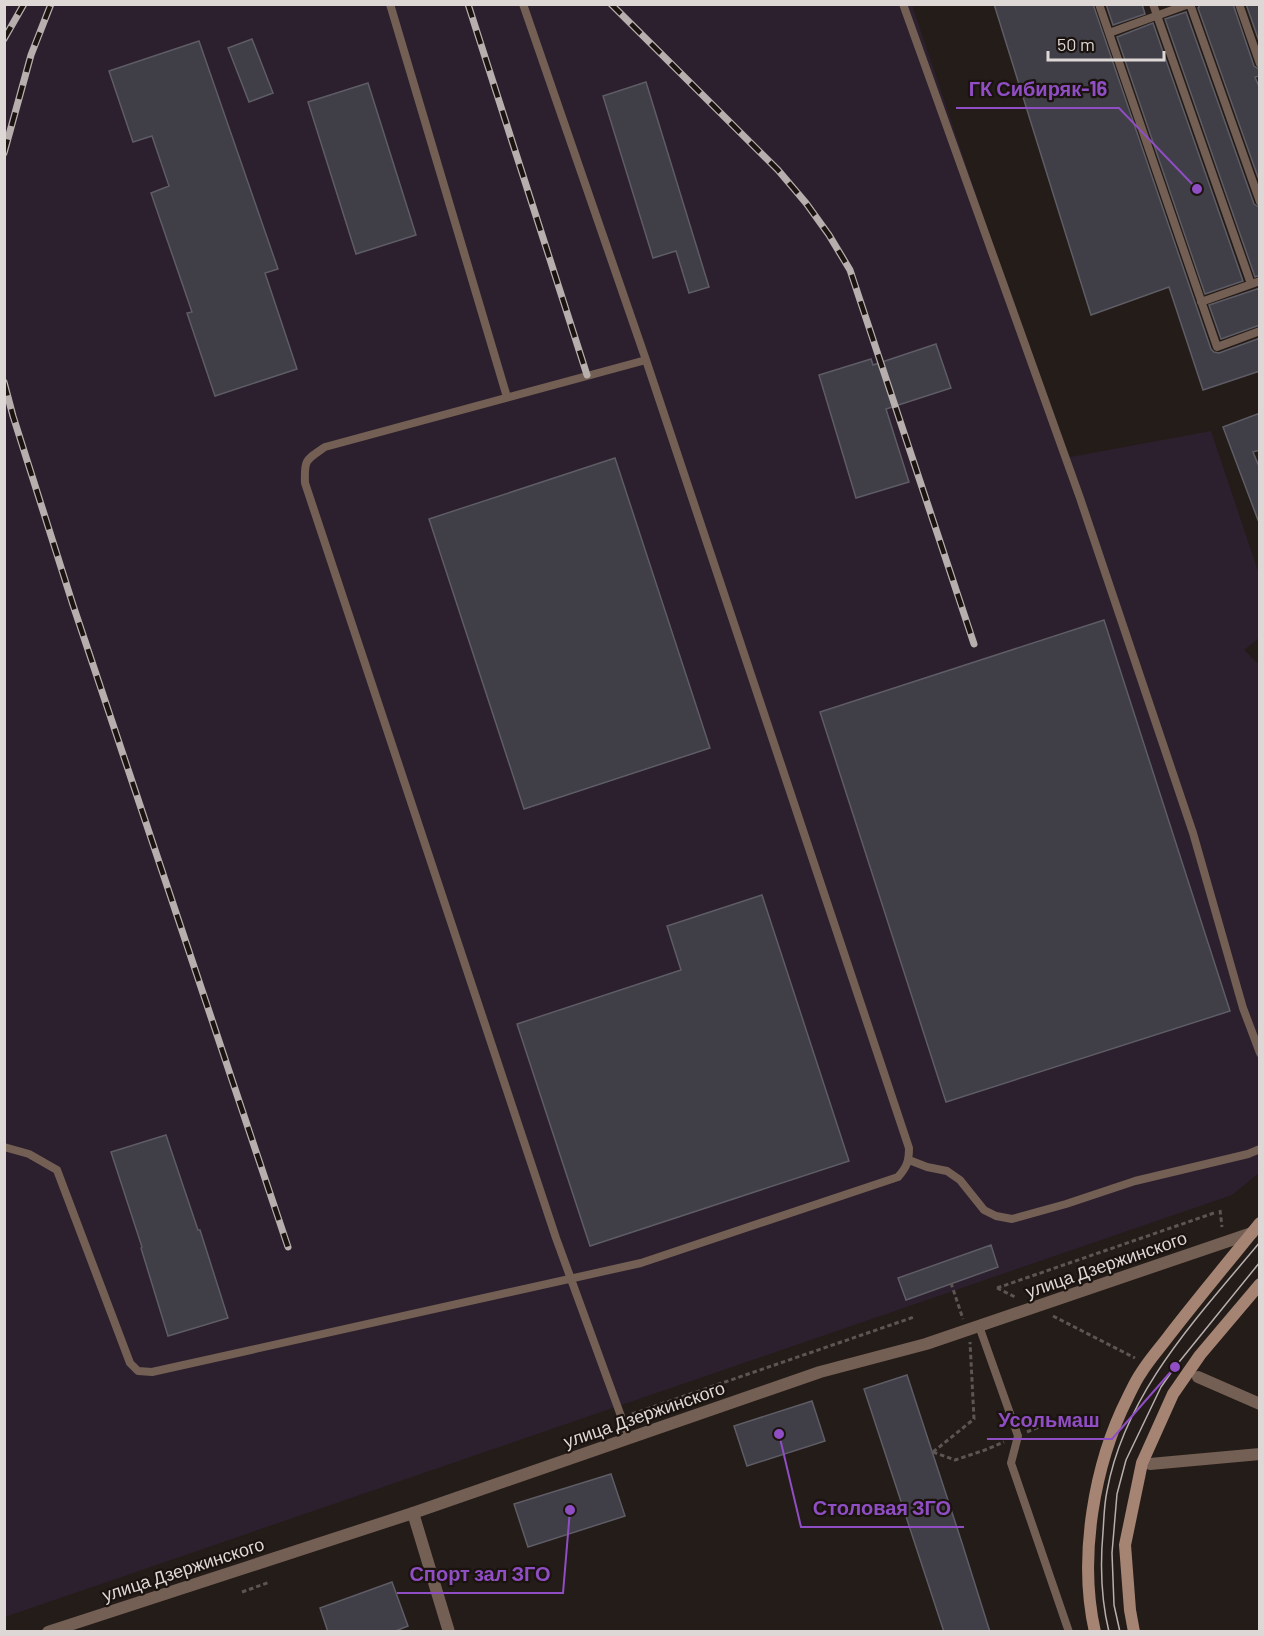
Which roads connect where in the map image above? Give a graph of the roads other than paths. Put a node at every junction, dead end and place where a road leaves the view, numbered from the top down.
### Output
1 (390, 4) edge
2 (523, 4) edge
3 (903, 4) edge
4 (1099, 4) edge
5 (1153, 4) edge
6 (1189, 4) edge
7 (1239, 4) edge
8 (1157, 16) junction
9 (1109, 33) junction
10 (1260, 64) edge
11 (1260, 202) edge
12 (1260, 281) edge
13 (1251, 284) junction
14 (1201, 302) junction
15 (1260, 331) edge
16 (646, 360) junction
17 (507, 397) junction
18 (1260, 1053) edge
19 (4, 1147) edge
20 (1260, 1149) edge
21 (909, 1160) junction
22 (1257, 1229) edge
23 (570, 1279) junction
24 (1260, 1284) edge
25 (979, 1326) junction
26 (1198, 1377) dead end
27 (1260, 1404) edge
28 (629, 1438) junction
29 (1260, 1454) edge
30 (1150, 1464) dead end
31 (413, 1513) junction
32 (48, 1632) edge
33 (449, 1632) edge
34 (1069, 1632) edge
35 (1095, 1632) edge
36 (1134, 1632) edge

1 - 17 lane
2 - 16 lane
3 - 18 lane
4 - 9 lane
5 - 8 lane
6 - 8 lane
6 - 11 lane
7 - 10 lane
8 - 9 lane
8 - 13 lane
9 - 14 lane
12 - 13 lane
13 - 14 lane
14 - 15 lane
16 - 17 lane
16 - 21 lane
17 - 23 lane
19 - 23 lane
20 - 21 lane
21 - 23 lane
22 - 25 street, улица Дзержинского
22 - 35 main road
23 - 28 lane
24 - 36 main road
25 - 28 street, улица Дзержинского
25 - 34 lane
26 - 27 street
28 - 31 street, улица Дзержинского
29 - 30 street
31 - 32 street, улица Дзержинского
31 - 33 street

